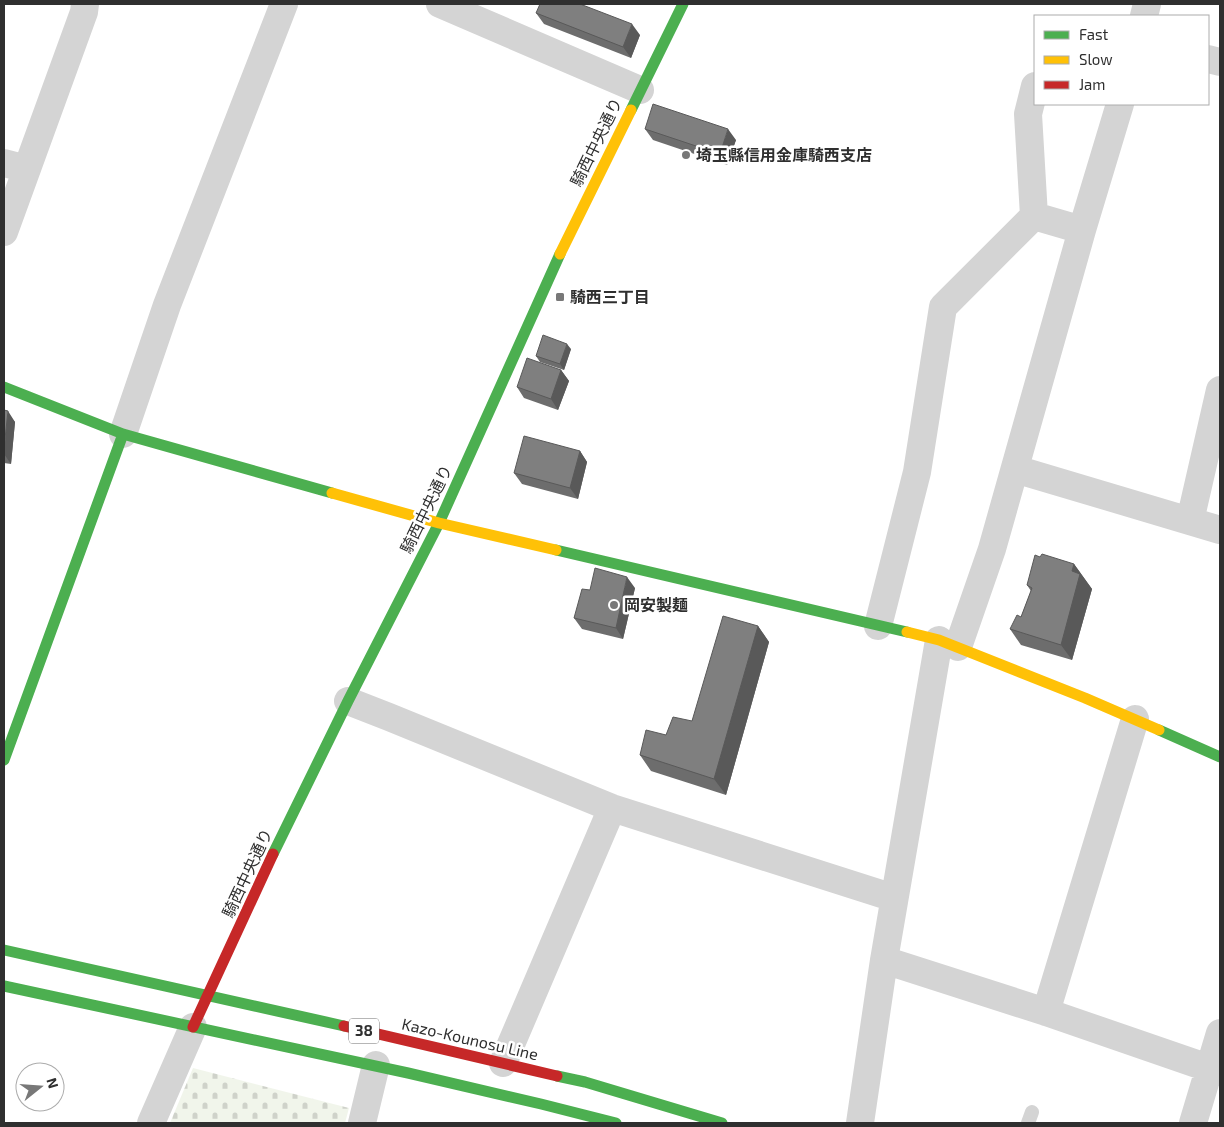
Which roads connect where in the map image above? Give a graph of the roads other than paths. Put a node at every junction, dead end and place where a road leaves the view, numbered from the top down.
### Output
1 (85, 4) edge
2 (284, 4) edge
3 (440, 4) edge
4 (683, 4) edge
5 (640, 90) junction
6 (1034, 90) edge
7 (1120, 105) edge
8 (15, 166) edge
9 (1034, 216) junction
10 (1082, 230) junction
11 (4, 232) edge
12 (4, 387) edge
13 (1220, 390) edge
14 (123, 434) junction
15 (1015, 469) junction
16 (1190, 521) junction
17 (439, 523) junction
18 (1220, 530) edge
19 (878, 626) junction
20 (948, 643) junction
21 (348, 701) junction
22 (1135, 719) junction
23 (4, 757) edge
24 (1220, 757) edge
25 (612, 808) junction
26 (894, 898) junction
27 (4, 950) edge
28 (884, 960) junction
29 (4, 986) edge
30 (208, 995) junction
31 (1046, 1012) junction
32 (193, 1027) junction
33 (1220, 1033) edge
34 (502, 1063) junction
35 (376, 1065) junction
36 (1215, 1070) edge
37 (151, 1123) edge
38 (362, 1123) edge
39 (616, 1123) edge
40 (722, 1123) edge
41 (860, 1123) edge
42 (1193, 1123) edge

1 - 8 street
2 - 14 street
3 - 5 street
4 - 5 street, 騎西中央通り
5 - 17 street, 騎西中央通り
6 - 9 street
7 - 10 street
8 - 11 street
9 - 10 street
9 - 19 street
10 - 15 street
12 - 14 street
13 - 16 street
14 - 17 street
14 - 23 street
15 - 16 street
15 - 20 street
16 - 18 street
17 - 19 street
17 - 21 street, 騎西中央通り
19 - 20 street
20 - 22 street
20 - 26 street
21 - 25 street
21 - 30 street, 騎西中央通り
22 - 24 street
22 - 31 street
25 - 26 street
25 - 34 street
26 - 28 street
27 - 30 street, Kazo-Kounosu Line / 38
28 - 31 street
28 - 41 street
29 - 32 street, 38
30 - 32 street, 騎西中央通り
30 - 34 street, Kazo-Kounosu Line / 38
31 - 36 street
32 - 35 street, 38
32 - 37 street
33 - 36 street
34 - 40 street, Kazo-Kounosu Line / 38
35 - 38 street
35 - 39 street, 38
36 - 42 street

